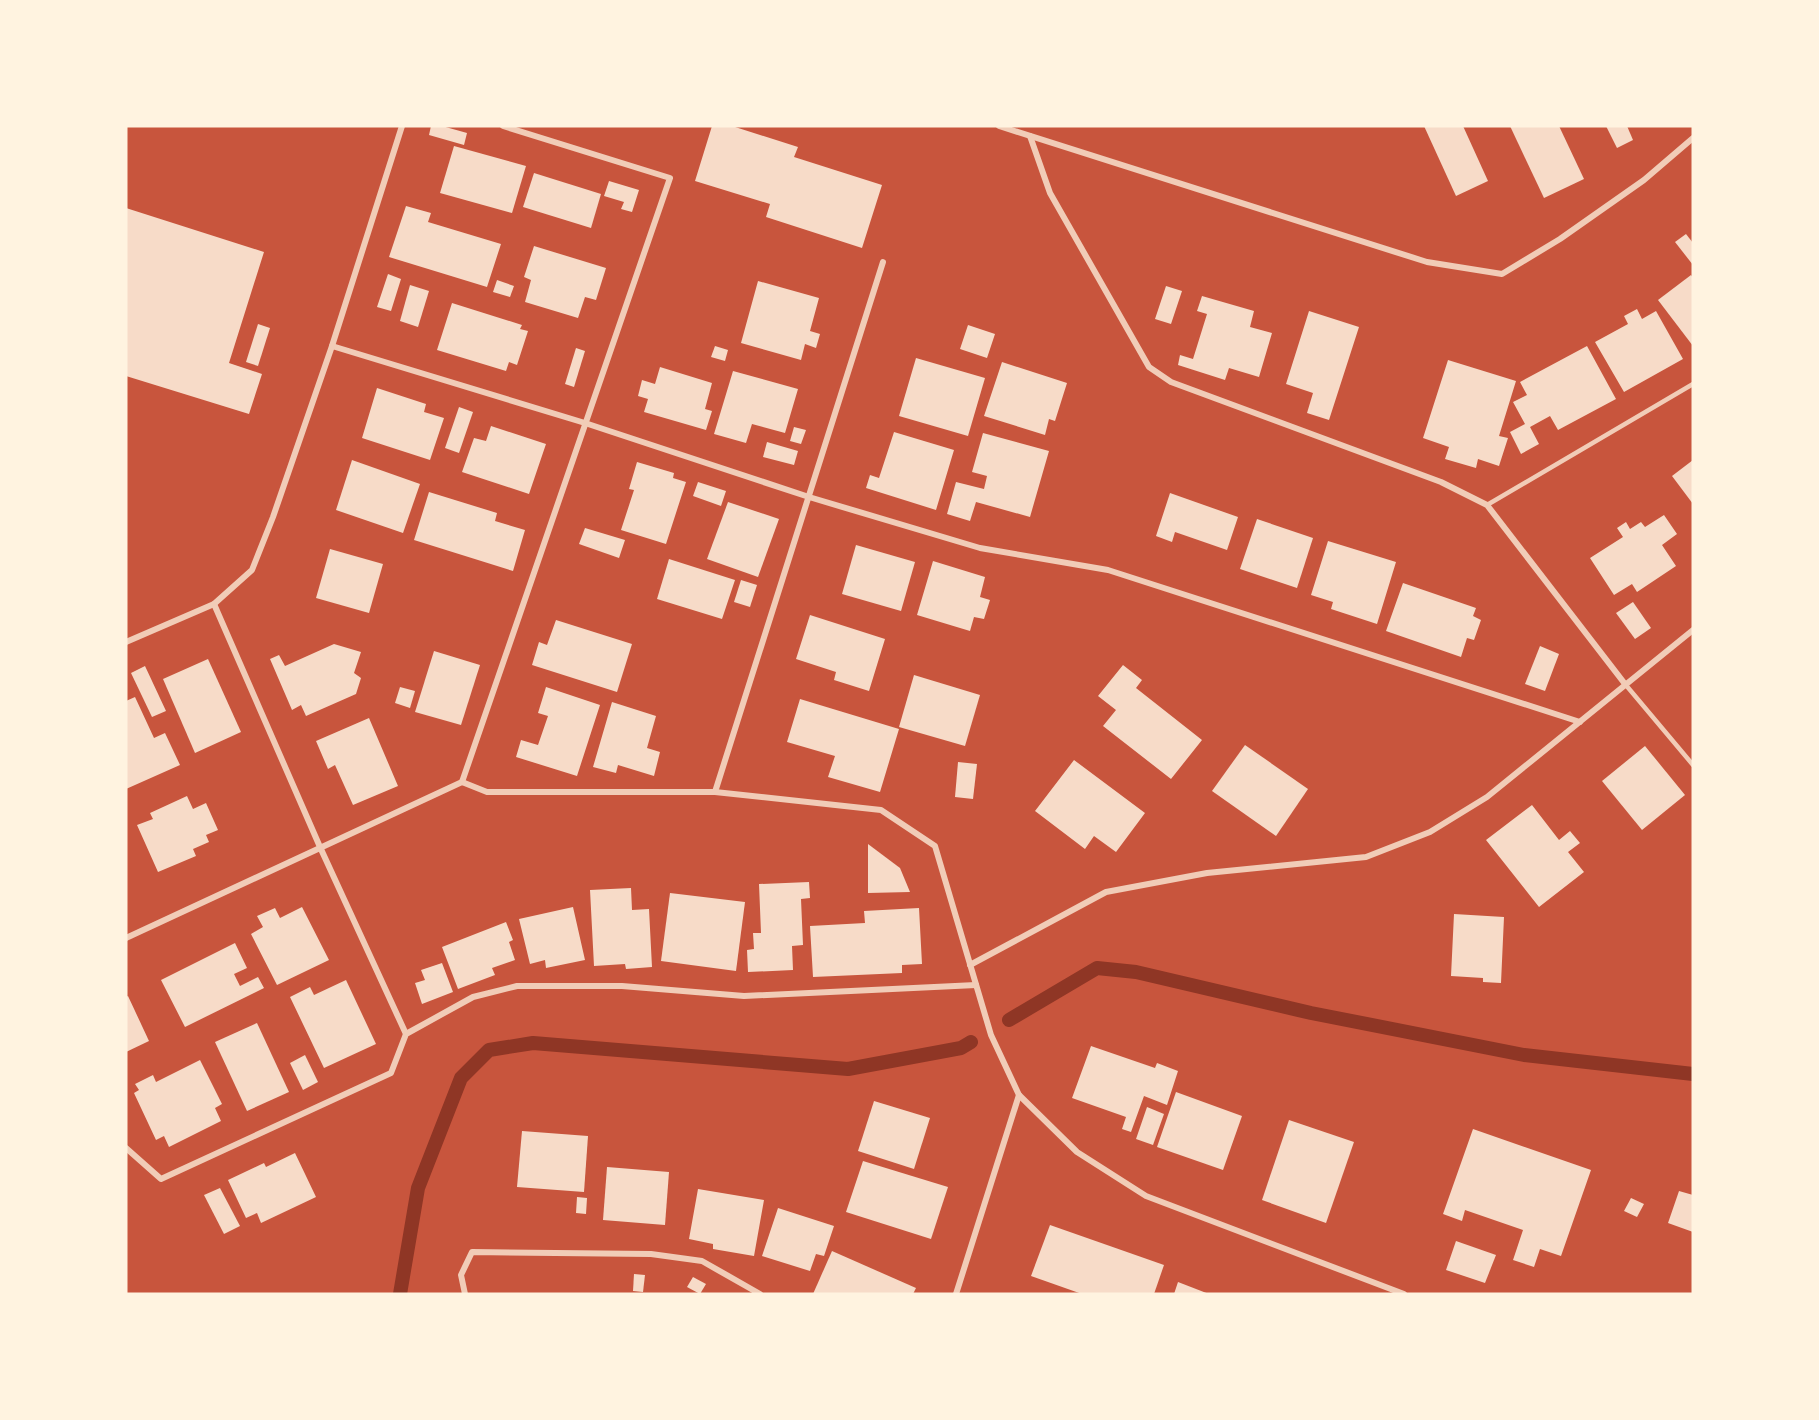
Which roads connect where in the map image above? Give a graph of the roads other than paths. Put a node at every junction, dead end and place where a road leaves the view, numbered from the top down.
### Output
1 (402, 126) edge
2 (503, 126) edge
3 (999, 126) edge
4 (1030, 136) junction
5 (1693, 138) edge
6 (883, 262) dead end
7 (332, 346) junction
8 (1693, 384) edge
9 (585, 423) junction
10 (809, 497) junction
11 (1487, 505) junction
12 (214, 604) junction
13 (1693, 630) edge
14 (126, 642) edge
15 (1625, 684) junction
16 (1580, 722) junction
17 (1693, 765) edge
18 (462, 782) junction
19 (715, 792) junction
20 (320, 847) junction
21 (126, 938) edge
22 (970, 966) junction
23 (976, 985) junction
24 (406, 1034) junction
25 (1019, 1095) junction
26 (126, 1148) edge
27 (465, 1294) edge
28 (760, 1294) edge
29 (956, 1294) edge
30 (1404, 1294) edge

1 - 7 street
2 - 9 street
3 - 4 street
4 - 5 street
4 - 11 street
6 - 10 street
7 - 9 street
7 - 12 street
8 - 11 lane
9 - 10 street
9 - 18 street
10 - 16 street
10 - 19 street
11 - 15 street
12 - 14 street
12 - 20 street
13 - 15 street
15 - 16 street
15 - 17 lane
16 - 22 street
18 - 19 street
18 - 20 street
19 - 22 street
20 - 21 street
20 - 24 street
22 - 23 street
23 - 24 street
23 - 25 street
24 - 26 street
25 - 29 street
25 - 30 street
27 - 28 street

